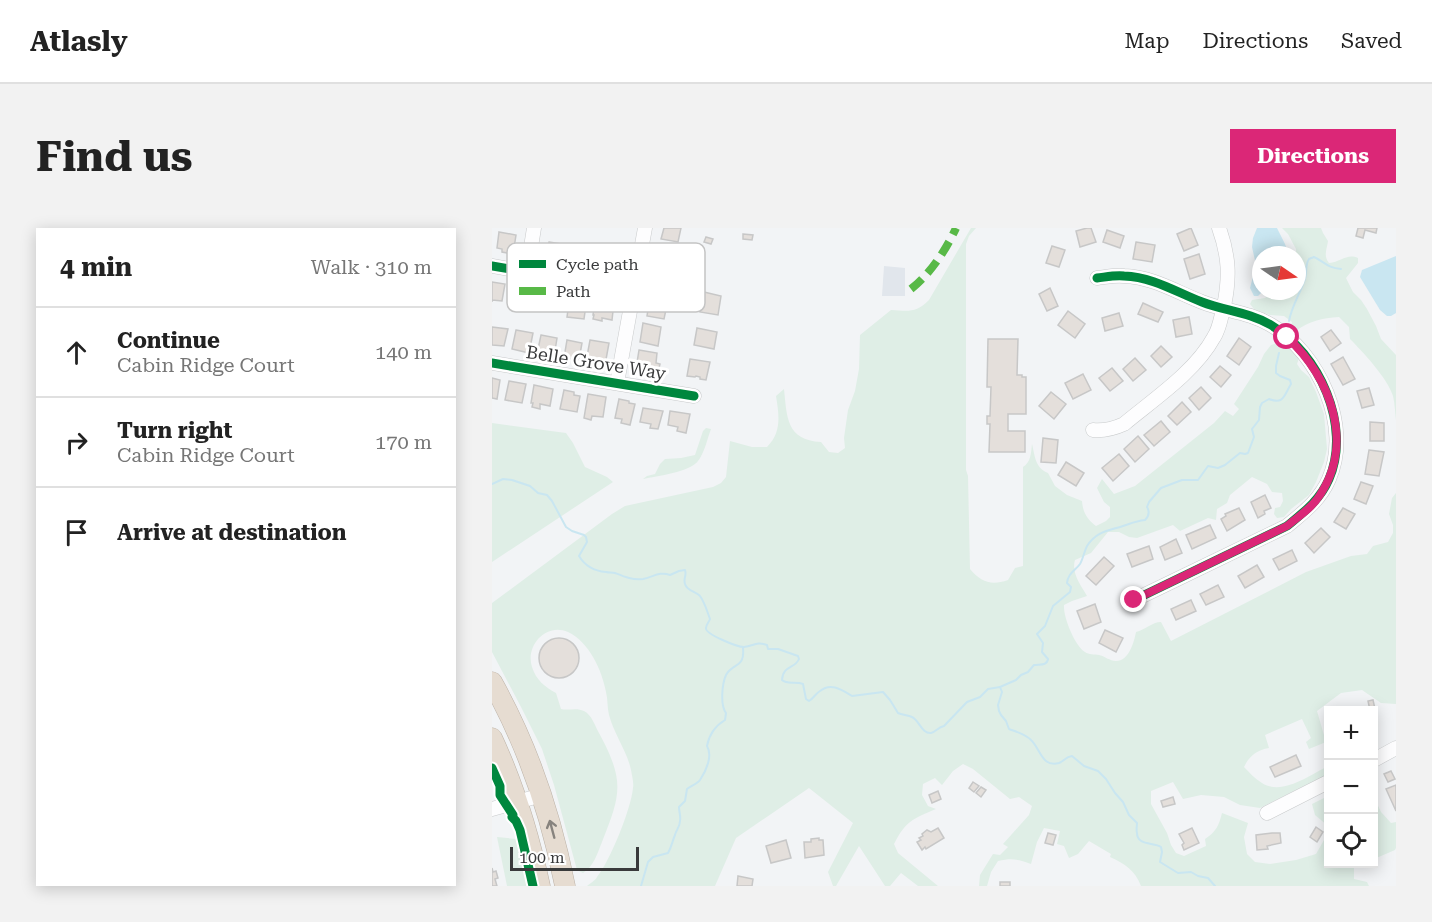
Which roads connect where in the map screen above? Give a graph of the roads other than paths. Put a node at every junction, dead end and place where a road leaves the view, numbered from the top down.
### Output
1 (534, 228) edge
2 (645, 228) edge
3 (1219, 228) edge
4 (532, 243) edge
5 (642, 243) edge
6 (492, 266) edge
7 (507, 269) edge
8 (1097, 278) dead end
9 (1223, 308) junction
10 (630, 312) edge
11 (492, 363) edge
12 (617, 383) junction
13 (694, 396) dead end
14 (1093, 430) dead end
15 (1134, 600) dead end
16 (492, 682) edge
17 (492, 738) edge
18 (1396, 748) edge
19 (1378, 758) edge
20 (1324, 784) edge
21 (542, 795) junction
22 (517, 801) junction
23 (492, 809) edge
24 (1267, 813) dead end
25 (540, 886) edge
26 (566, 886) edge

1 - 4 street
2 - 5 street
3 - 9 street
6 - 7 street
8 - 9 street
9 - 14 street
9 - 15 street
10 - 12 street
11 - 12 street, Belle Grove Way
12 - 13 street, Belle Grove Way
16 - 21 highway
17 - 22 highway
18 - 19 street
20 - 24 street
21 - 22 street
26 -> 21 highway
22 - 23 street
22 - 25 highway

